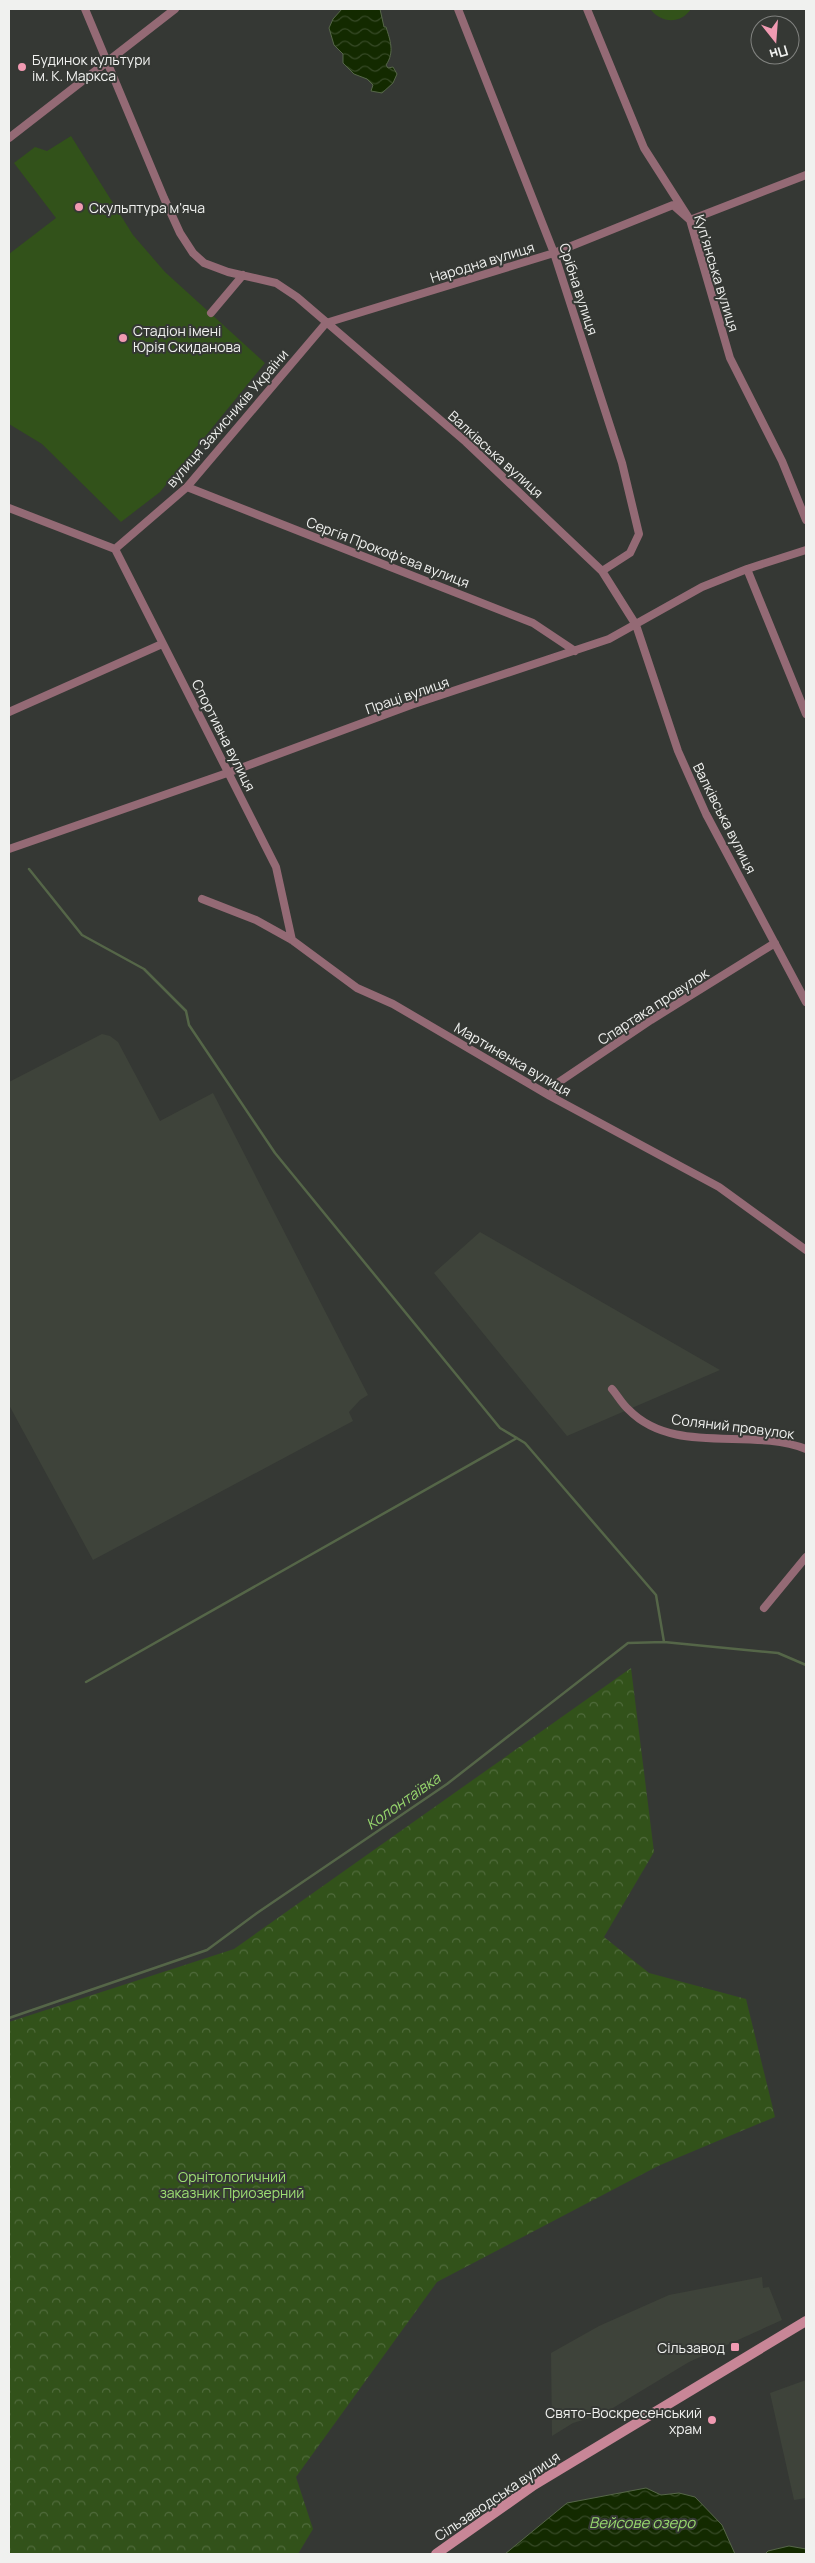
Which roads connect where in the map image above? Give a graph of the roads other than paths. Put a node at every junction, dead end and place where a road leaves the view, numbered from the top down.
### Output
1 (85, 9) edge
2 (175, 9) edge
3 (458, 9) edge
4 (587, 9) edge
5 (108, 60) junction
6 (9, 138) edge
7 (806, 175) edge
8 (690, 220) junction
9 (554, 253) junction
10 (243, 275) junction
11 (211, 314) dead end
12 (326, 323) junction
13 (187, 487) junction
14 (9, 508) edge
15 (806, 520) edge
16 (115, 549) junction
17 (806, 550) edge
18 (747, 569) junction
19 (602, 571) junction
20 (636, 625) junction
21 (162, 644) junction
22 (575, 651) junction
23 (9, 712) edge
24 (806, 714) edge
25 (230, 772) junction
26 (9, 849) edge
27 (202, 899) dead end
28 (292, 940) junction
29 (775, 943) junction
30 (806, 1002) edge
31 (550, 1096) junction
32 (806, 1250) edge
33 (612, 1388) dead end
34 (806, 1449) edge
35 (806, 1557) edge
36 (764, 1608) dead end
37 (806, 2321) edge
38 (436, 2554) edge

1 - 5 street, Валківська вулиця
2 - 5 street
3 - 9 street, Срібна вулиця
4 - 8 street, Куп’янська вулиця
5 - 6 street
5 - 10 street, Валківська вулиця
7 - 8 street
8 - 9 street, Народна вулиця
8 - 15 street, Куп’янська вулиця
9 - 12 street, Народна вулиця
9 - 19 street, Срібна вулиця
10 - 11 street
10 - 12 street, Валківська вулиця
12 - 13 street, вулиця Захисників України
12 - 19 street, Валківська вулиця
13 - 16 street, вулиця Захисників України
13 - 22 street, Сергія Прокоф’єва вулиця
14 - 16 street
16 - 21 street, Спортивна вулиця
17 - 18 street, Праці вулиця
18 - 20 street, Праці вулиця
18 - 24 street
19 - 20 street, Валківська вулиця
20 - 22 street, Праці вулиця
20 - 29 street, Валківська вулиця
21 - 23 street
21 - 25 street, Спортивна вулиця
22 - 25 street, Праці вулиця
25 - 26 street, Праці вулиця
25 - 28 street, Спортивна вулиця
27 - 28 street, Мартиненка вулиця
28 - 31 street, Мартиненка вулиця
29 - 30 street, Валківська вулиця
29 - 31 street, Спартака провулок
31 - 32 street, Мартиненка вулиця
33 - 34 street, Соляний провулок
35 - 36 street
37 - 38 main road, Сільзаводська вулиця

